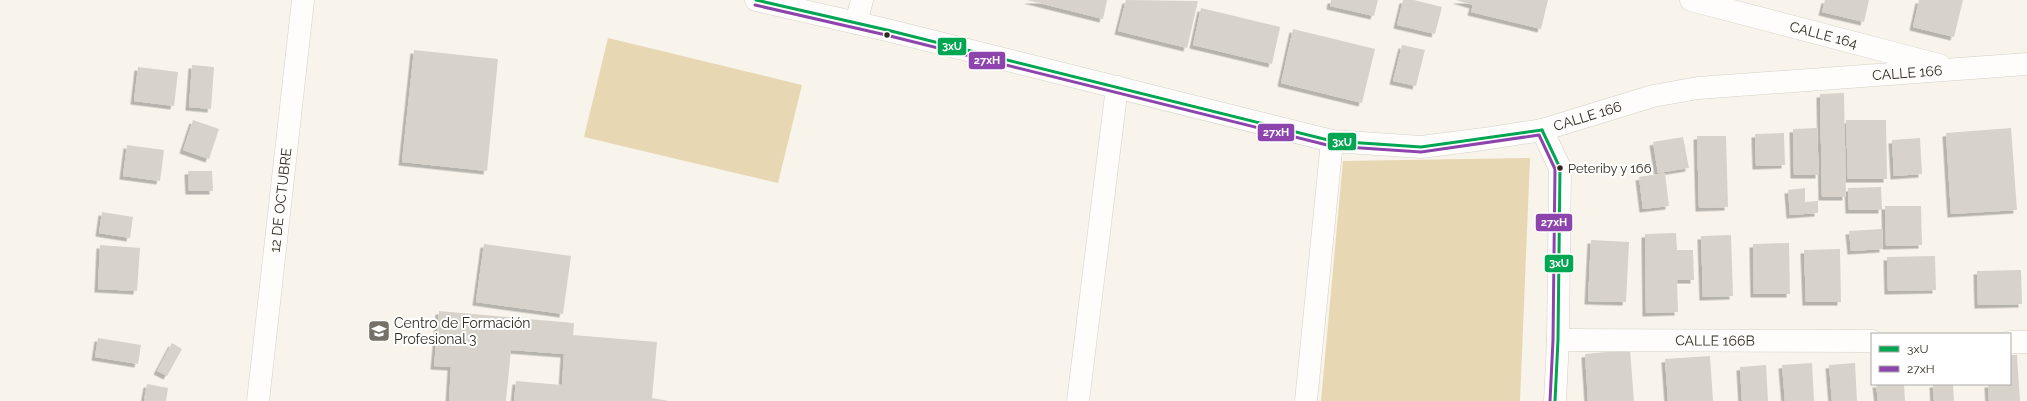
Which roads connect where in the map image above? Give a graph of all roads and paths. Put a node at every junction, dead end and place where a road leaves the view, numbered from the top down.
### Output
1 (302, 0) edge
2 (756, 0) edge
3 (862, 0) edge
4 (1691, 0) edge
5 (856, 23) junction
6 (2027, 64) edge
7 (1956, 69) junction
8 (1117, 87) junction
9 (1542, 130) junction
10 (1332, 141) junction
11 (1558, 340) junction
12 (1871, 341) edge
13 (2011, 342) edge
14 (2027, 342) edge
15 (258, 401) edge
16 (1078, 401) edge
17 (1306, 401) edge
18 (1555, 401) edge

1 - 15 street, 12 DE OCTUBRE
2 - 5 street, CALLE 166
3 - 5 street
4 - 7 street, CALLE 164
5 - 8 street, CALLE 166
6 - 7 street, CALLE 166
7 - 9 street, CALLE 166
8 - 10 street, CALLE 166
8 - 16 street
9 - 10 street, CALLE 166
9 - 11 street
10 - 17 street
11 - 12 street, CALLE 166B
11 - 18 street
13 - 14 street

